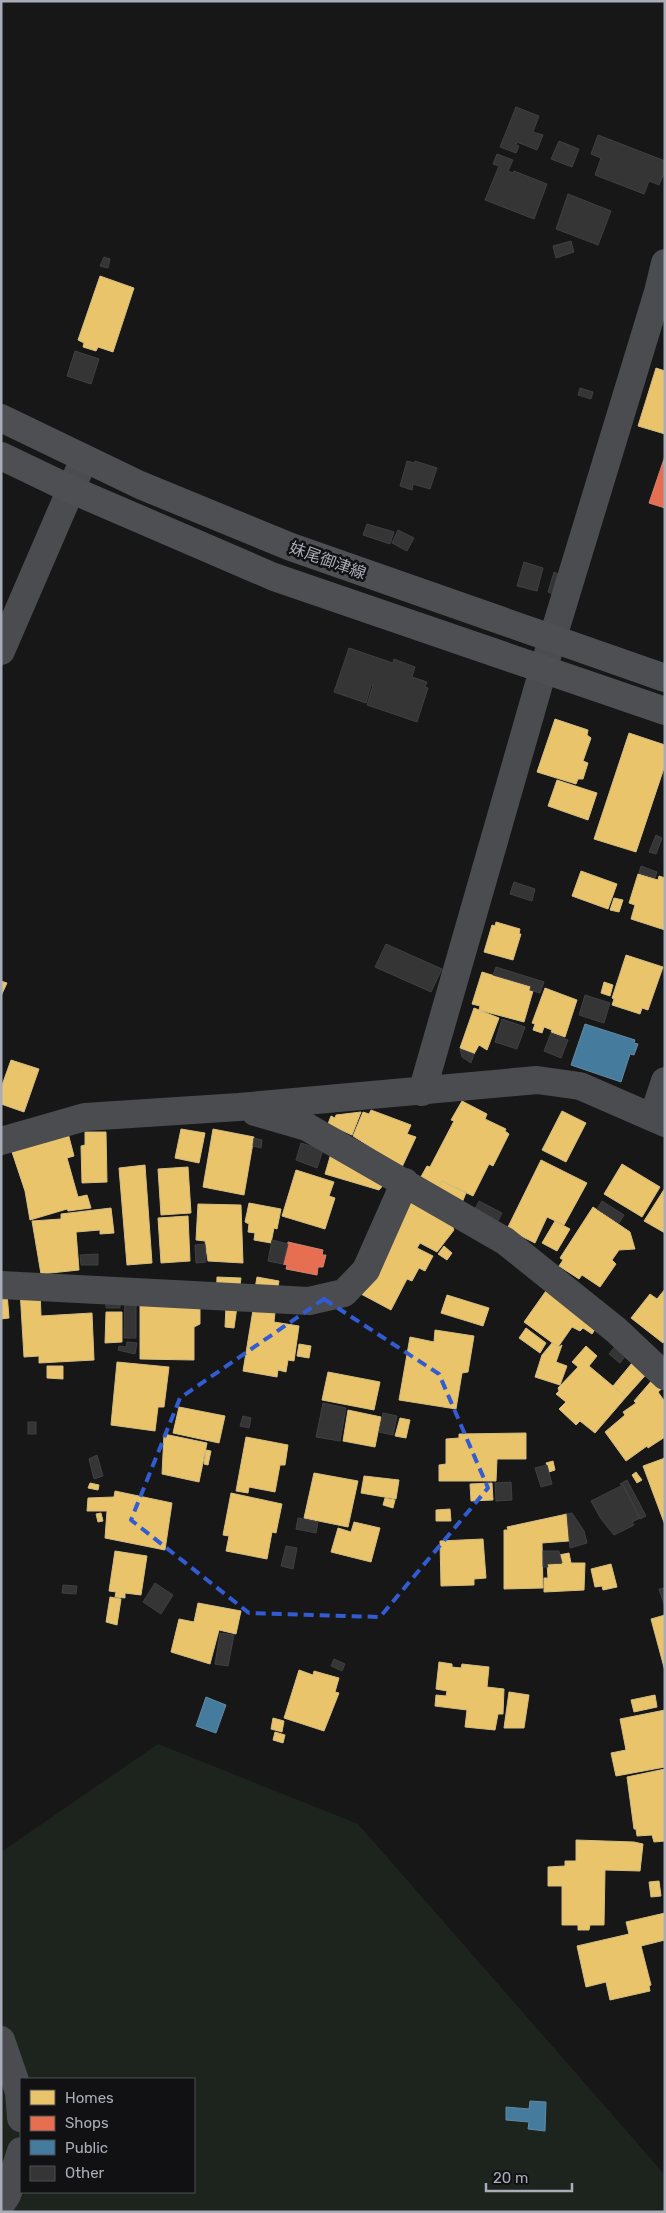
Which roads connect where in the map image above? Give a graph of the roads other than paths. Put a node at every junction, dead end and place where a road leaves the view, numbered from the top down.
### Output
1 (665, 263) edge
2 (662, 293) edge
3 (1, 418) edge
4 (1, 456) edge
5 (84, 459) junction
6 (70, 489) junction
7 (553, 639) junction
8 (1, 651) edge
9 (543, 670) junction
10 (665, 678) edge
11 (665, 711) edge
12 (665, 1081) edge
13 (422, 1092) junction
14 (239, 1107) junction
15 (659, 1120) edge
16 (1, 1141) edge
17 (405, 1182) junction
18 (1, 1285) edge
19 (665, 1376) edge
20 (1, 2040) edge
21 (20, 2092) edge
22 (20, 2154) edge
23 (1, 2204) edge

1 - 2 street
2 - 7 street
3 - 5 main road, 妹尾御津線
4 - 6 main road, 妹尾御津線
5 - 6 street
5 - 7 main road, 妹尾御津線
6 - 8 street
6 - 9 main road, 妹尾御津線
7 - 9 street
7 - 10 main road, 妹尾御津線
9 - 11 main road, 妹尾御津線
9 - 13 street
12 - 15 street
13 - 14 street
13 - 15 street
14 - 16 street
14 - 17 street
17 - 18 street
17 - 19 street
20 - 21 street
22 - 23 street

